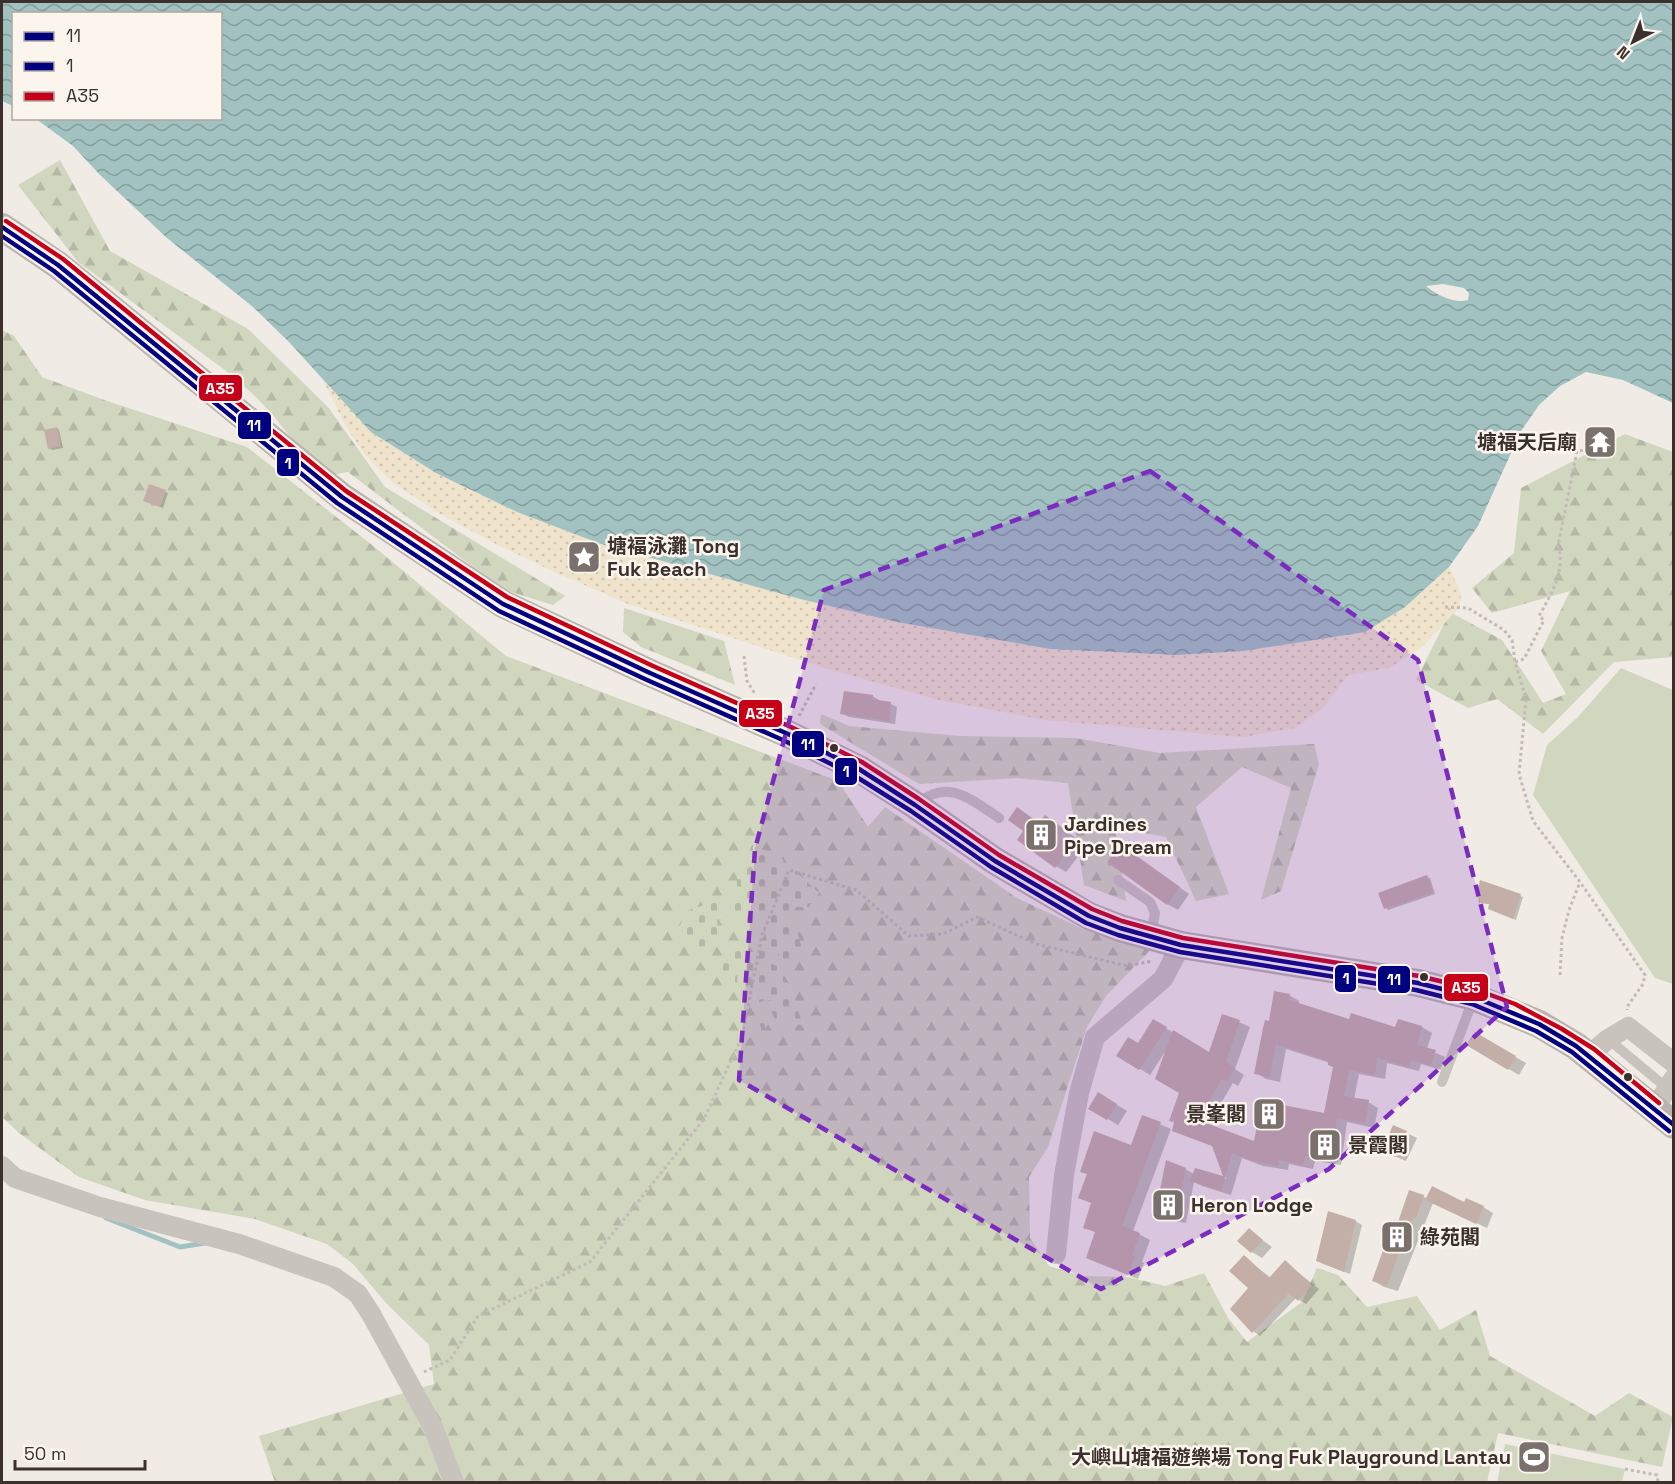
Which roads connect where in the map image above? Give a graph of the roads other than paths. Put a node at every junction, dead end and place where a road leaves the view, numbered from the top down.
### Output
1 (2, 227) edge
2 (915, 805) junction
3 (999, 819) dead end
4 (1118, 880) dead end
5 (1151, 938) junction
6 (1177, 951) junction
7 (1474, 997) junction
8 (1599, 1047) junction
9 (1674, 1063) edge
10 (1442, 1082) dead end
11 (1667, 1100) edge
12 (2, 1166) edge
13 (1056, 1254) dead end
14 (454, 1482) edge

1 - 2 main road
2 - 3 lane
2 - 5 main road
4 - 5 lane
5 - 6 main road
6 - 7 main road
6 - 13 street
7 - 8 main road
7 - 10 lane
8 - 9 street
8 - 11 main road
12 - 14 street

